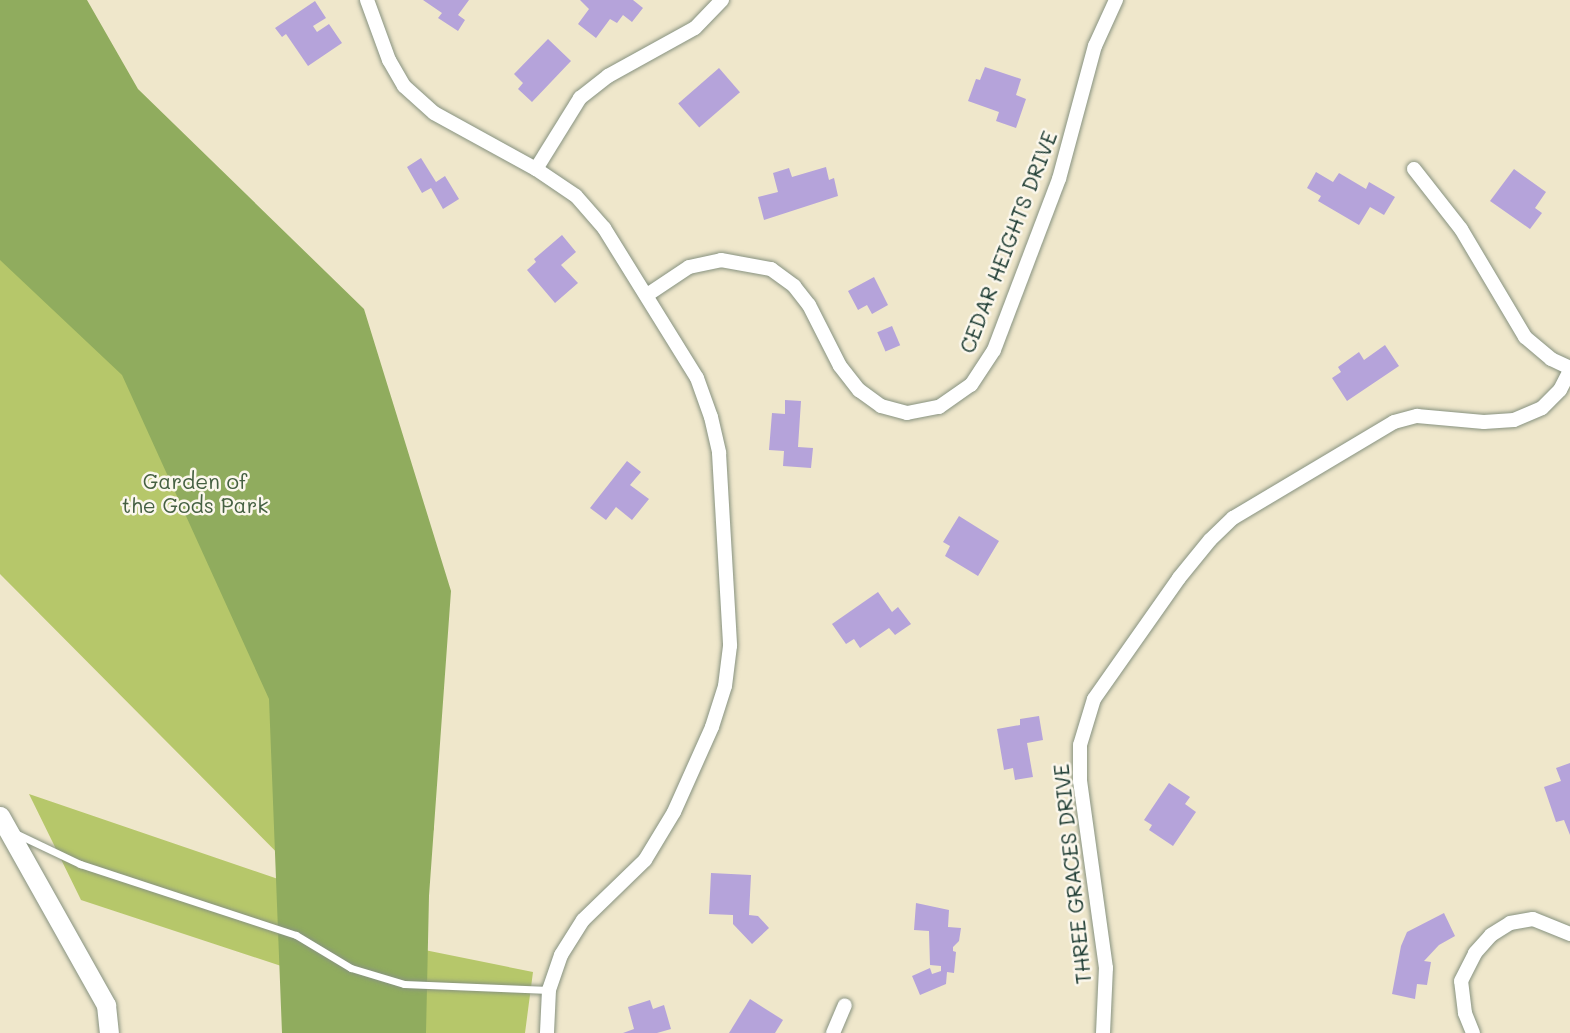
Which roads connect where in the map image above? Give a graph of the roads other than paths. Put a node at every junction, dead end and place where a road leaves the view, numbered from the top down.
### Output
1 (367, 0) edge
2 (722, 0) edge
3 (1116, 0) edge
4 (536, 169) junction
5 (1414, 169) dead end
6 (647, 295) junction
7 (1570, 369) edge
8 (3, 823) edge
9 (1570, 934) edge
10 (549, 990) junction
11 (845, 1005) dead end
12 (109, 1033) edge
13 (547, 1033) edge
14 (833, 1033) edge
15 (1103, 1033) edge
16 (1473, 1033) edge

1 - 4 street
2 - 4 street
3 - 6 street, CEDAR HEIGHTS DRIVE
4 - 6 street
5 - 7 street, THREE GRACES DRIVE
6 - 10 street
7 - 15 street, THREE GRACES DRIVE
8 - 10 lane
8 - 12 street
9 - 16 street
10 - 13 street
11 - 14 street

